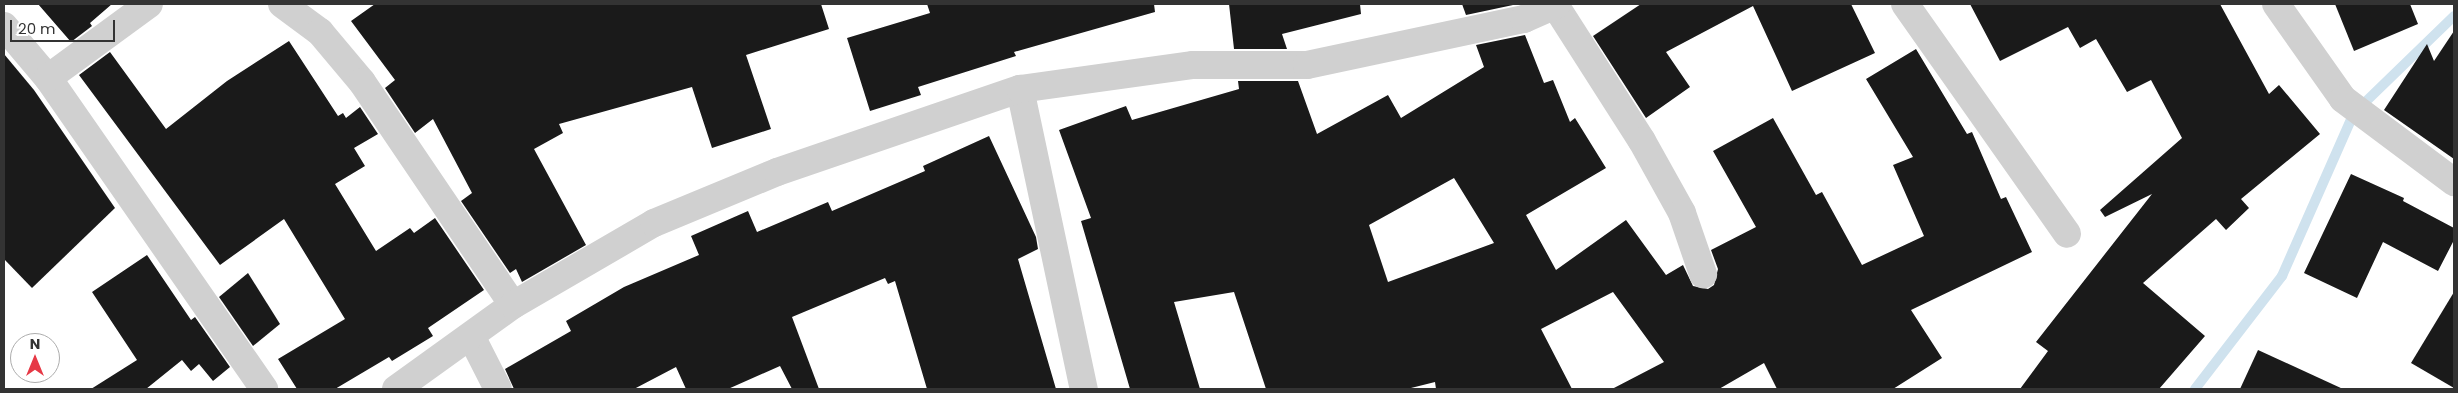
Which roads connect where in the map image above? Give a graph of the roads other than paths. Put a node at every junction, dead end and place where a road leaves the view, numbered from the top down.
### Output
1 (149, 4) edge
2 (282, 4) edge
3 (1556, 4) edge
4 (1906, 4) edge
5 (2276, 4) edge
6 (4, 26) edge
7 (48, 78) junction
8 (1020, 89) junction
9 (2454, 182) edge
10 (2067, 234) dead end
11 (1703, 274) dead end
12 (513, 305) junction
13 (471, 336) junction
14 (264, 389) edge
15 (396, 389) edge
16 (498, 389) edge
17 (1084, 389) edge

1 - 7 street
2 - 12 street
3 - 8 street
3 - 11 street
4 - 10 street
5 - 9 street
6 - 7 street
7 - 14 street
8 - 12 street
8 - 17 street
12 - 13 street
13 - 15 street
13 - 16 street

